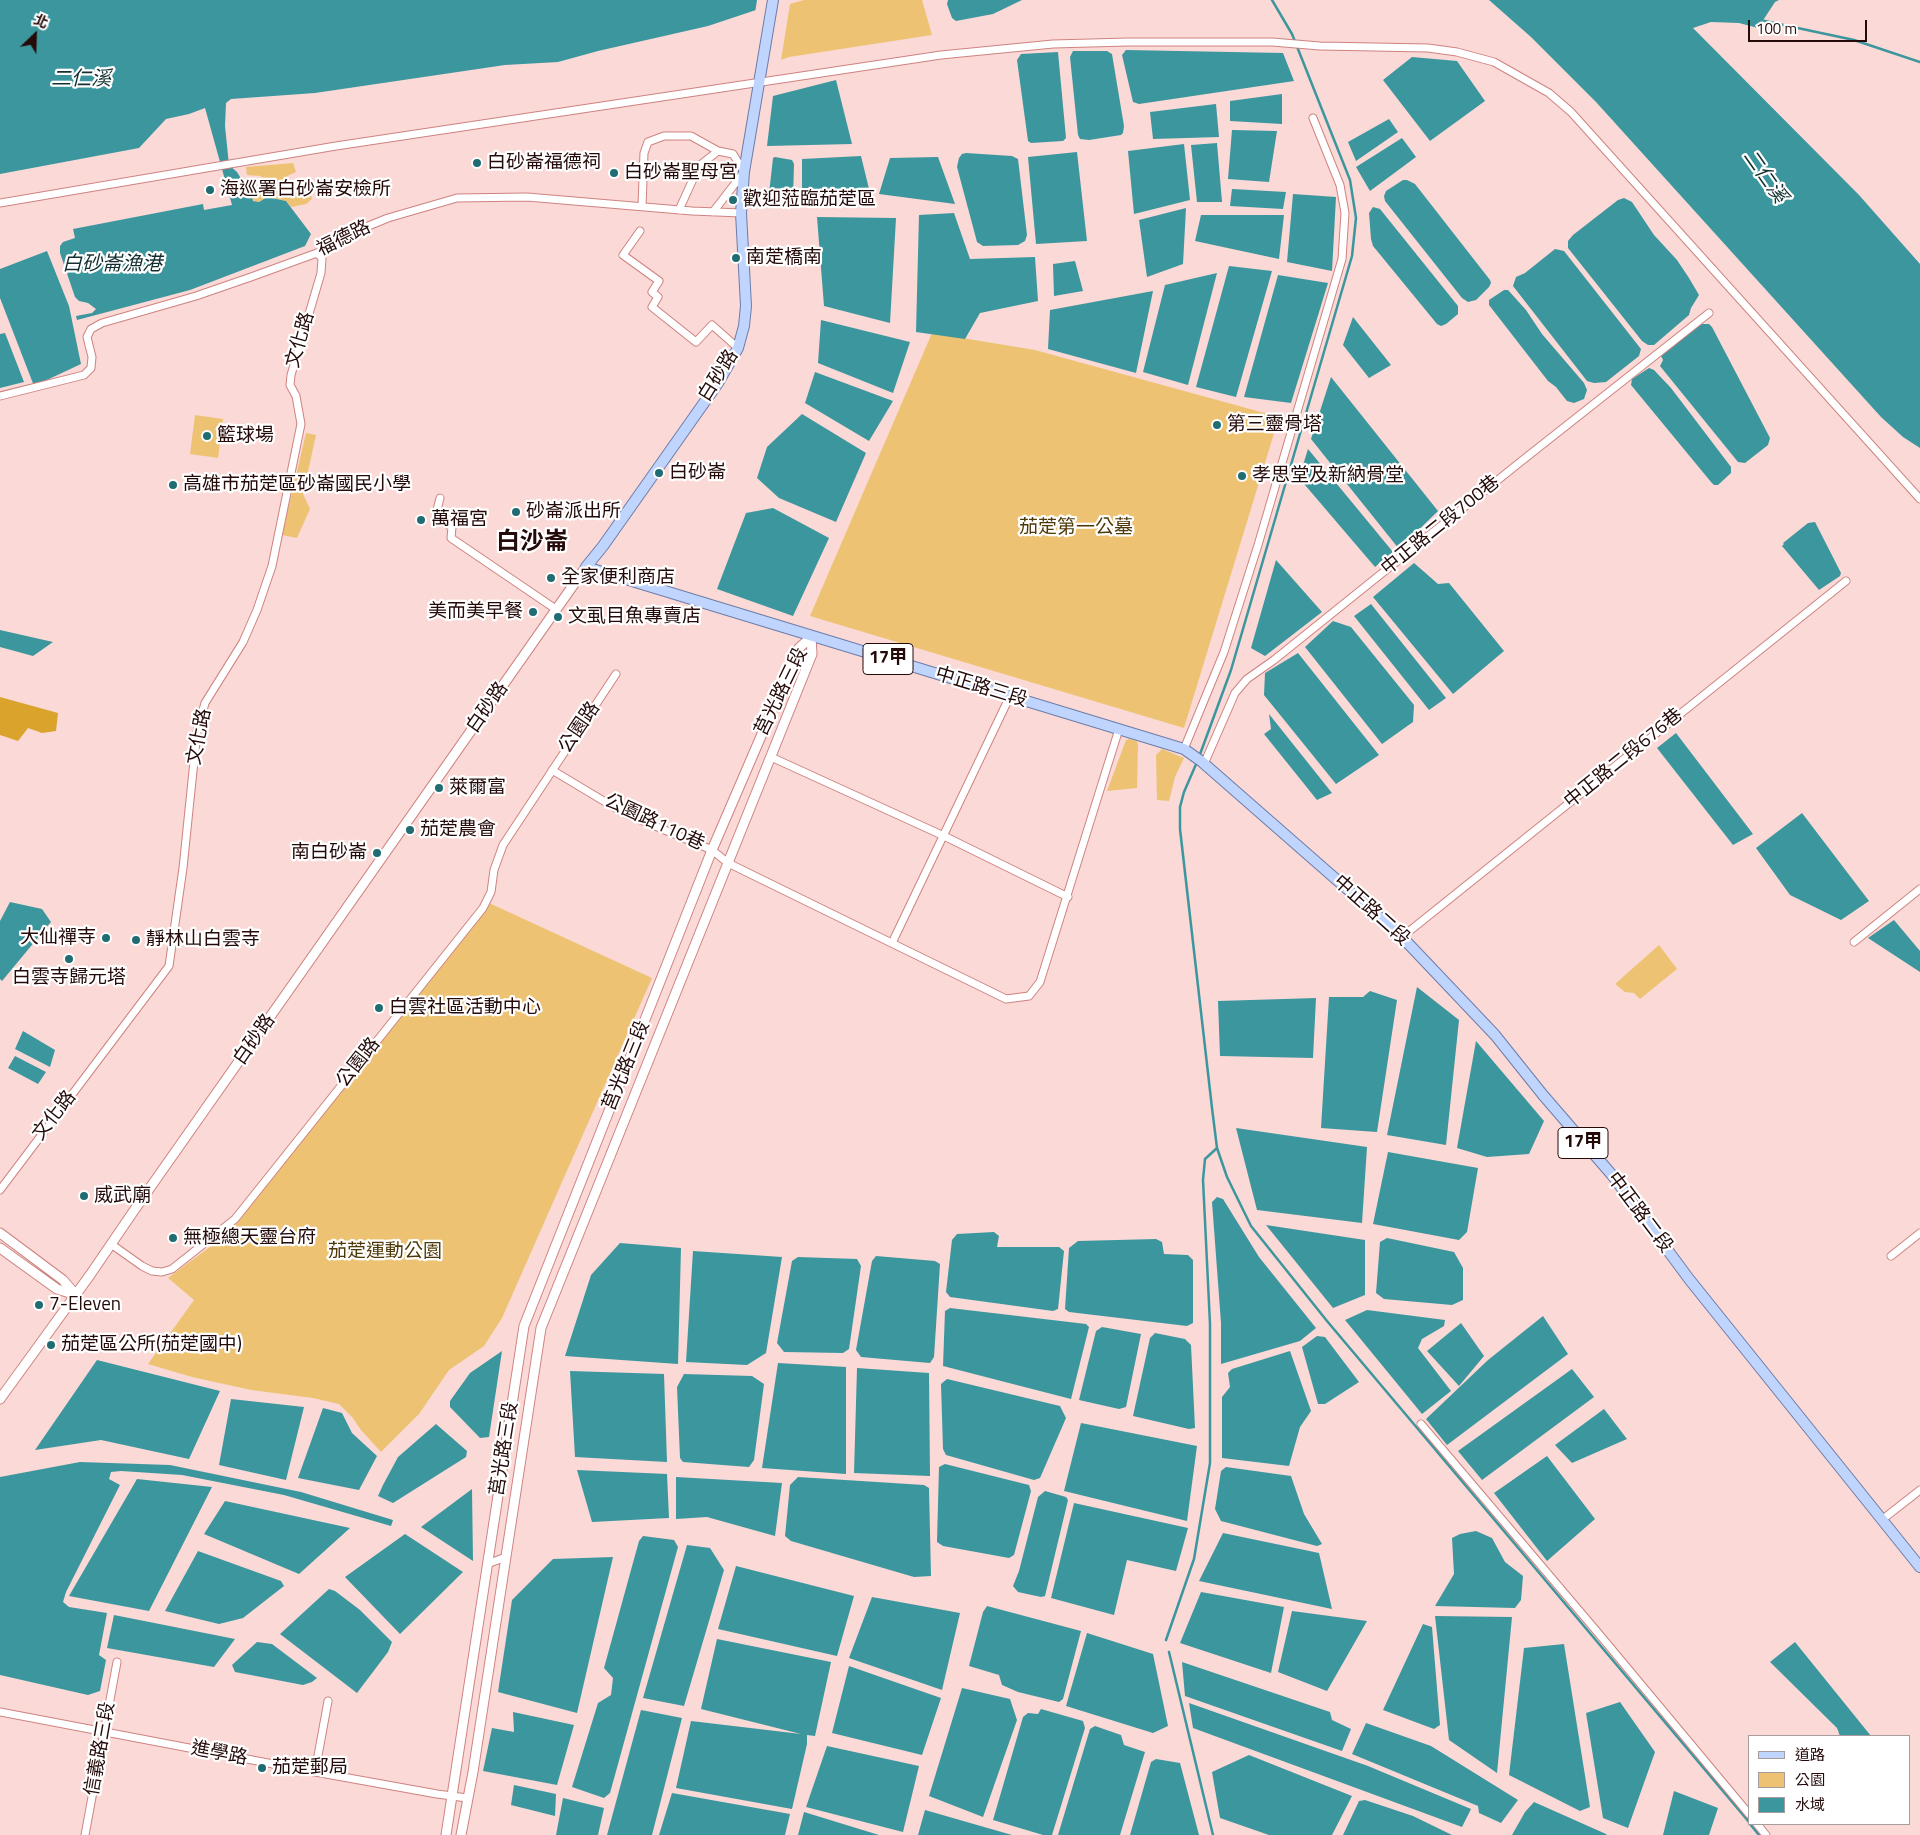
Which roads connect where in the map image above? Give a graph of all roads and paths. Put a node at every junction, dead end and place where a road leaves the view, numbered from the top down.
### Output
1 (773, 0) edge
2 (760, 77) junction
3 (1313, 118) dead end
4 (718, 151) junction
5 (744, 172) junction
6 (0, 203) edge
7 (642, 206) junction
8 (679, 210) junction
9 (713, 212) junction
10 (741, 212) junction
11 (640, 231) dead end
12 (317, 253) junction
13 (1709, 313) dead end
14 (738, 348) junction
15 (0, 396) edge
16 (440, 498) dead end
17 (1920, 499) edge
18 (586, 568) junction
19 (1846, 580) dead end
20 (557, 610) junction
21 (811, 637) junction
22 (616, 674) dead end
23 (1010, 696) junction
24 (1119, 729) junction
25 (1186, 751) junction
26 (771, 756) junction
27 (1203, 762) junction
28 (552, 770) junction
29 (944, 836) junction
30 (712, 850) junction
31 (728, 863) junction
32 (1920, 889) edge
33 (1068, 897) junction
34 (1402, 937) junction
35 (1854, 942) dead end
36 (892, 943) junction
37 (0, 1190) edge
38 (0, 1233) edge
39 (1920, 1233) edge
40 (111, 1244) junction
41 (0, 1248) edge
42 (1891, 1256) dead end
43 (76, 1295) junction
44 (0, 1398) edge
45 (1421, 1424) dead end
46 (1920, 1490) edge
47 (1883, 1519) junction
48 (506, 1557) junction
49 (487, 1564) junction
50 (1920, 1567) edge
51 (117, 1662) dead end
52 (328, 1701) dead end
53 (0, 1712) edge
54 (104, 1732) junction
55 (315, 1772) junction
56 (452, 1796) junction
57 (467, 1798) junction
58 (1748, 1813) edge
59 (1758, 1825) edge
60 (85, 1835) edge
61 (446, 1835) edge
62 (461, 1835) edge
63 (1766, 1835) edge

1 - 2 main road, 白砂路
2 - 5 main road, 白砂路
2 - 6 street
2 - 17 street
3 - 25 street
4 - 5 street
4 - 7 street
4 - 8 street
5 - 9 street
5 - 10 main road, 白砂路
7 - 8 street, 福德路
7 - 12 street, 福德路
8 - 9 street, 福德路
9 - 10 street, 福德路
10 - 14 main road, 白砂路
11 - 14 street
12 - 15 street, 福德路
12 - 37 street, 文化路
13 - 27 street, 中正路二段700巷
14 - 18 main road, 白砂路
16 - 20 street
18 - 20 street, 白砂路
18 - 21 main road, 中正路三段 / 17甲
19 - 34 street, 中正路二段676巷
20 - 40 street, 白砂路
21 - 23 main road, 中正路三段 / 17甲
21 - 26 street, 莒光路三段
21 - 30 street, 莒光路三段
22 - 28 street, 公園路
23 - 24 main road, 中正路三段 / 17甲
23 - 29 street
24 - 25 main road, 中正路三段 / 17甲
24 - 33 street, 公園路110巷
25 - 27 main road, 中正路三段 / 17甲
26 - 29 street
26 - 31 street, 莒光路三段
27 - 34 main road, 中正路二段 / 17甲
28 - 30 street, 公園路110巷
28 - 40 street, 公園路
29 - 33 street
29 - 36 street
30 - 31 street, 公園路110巷
30 - 49 street, 莒光路三段
31 - 36 street, 公園路110巷
31 - 48 street, 莒光路三段
32 - 35 street
33 - 36 street, 公園路110巷
34 - 47 main road, 中正路二段 / 17甲
38 - 43 street
39 - 42 street
40 - 43 street, 白砂路
41 - 43 street
43 - 44 street, 白砂路
45 - 58 street
46 - 47 street
47 - 50 main road, 中正路二段 / 17甲
48 - 49 street
48 - 57 street, 莒光路三段
49 - 56 street, 莒光路三段
51 - 54 street, 信義路三段
52 - 55 street
53 - 54 street, 進學路
54 - 55 street, 進學路
54 - 60 street, 信義路三段
55 - 56 street, 進學路
56 - 57 street, 進學路
56 - 61 street, 莒光路三段
57 - 62 street, 莒光路三段
59 - 63 street

